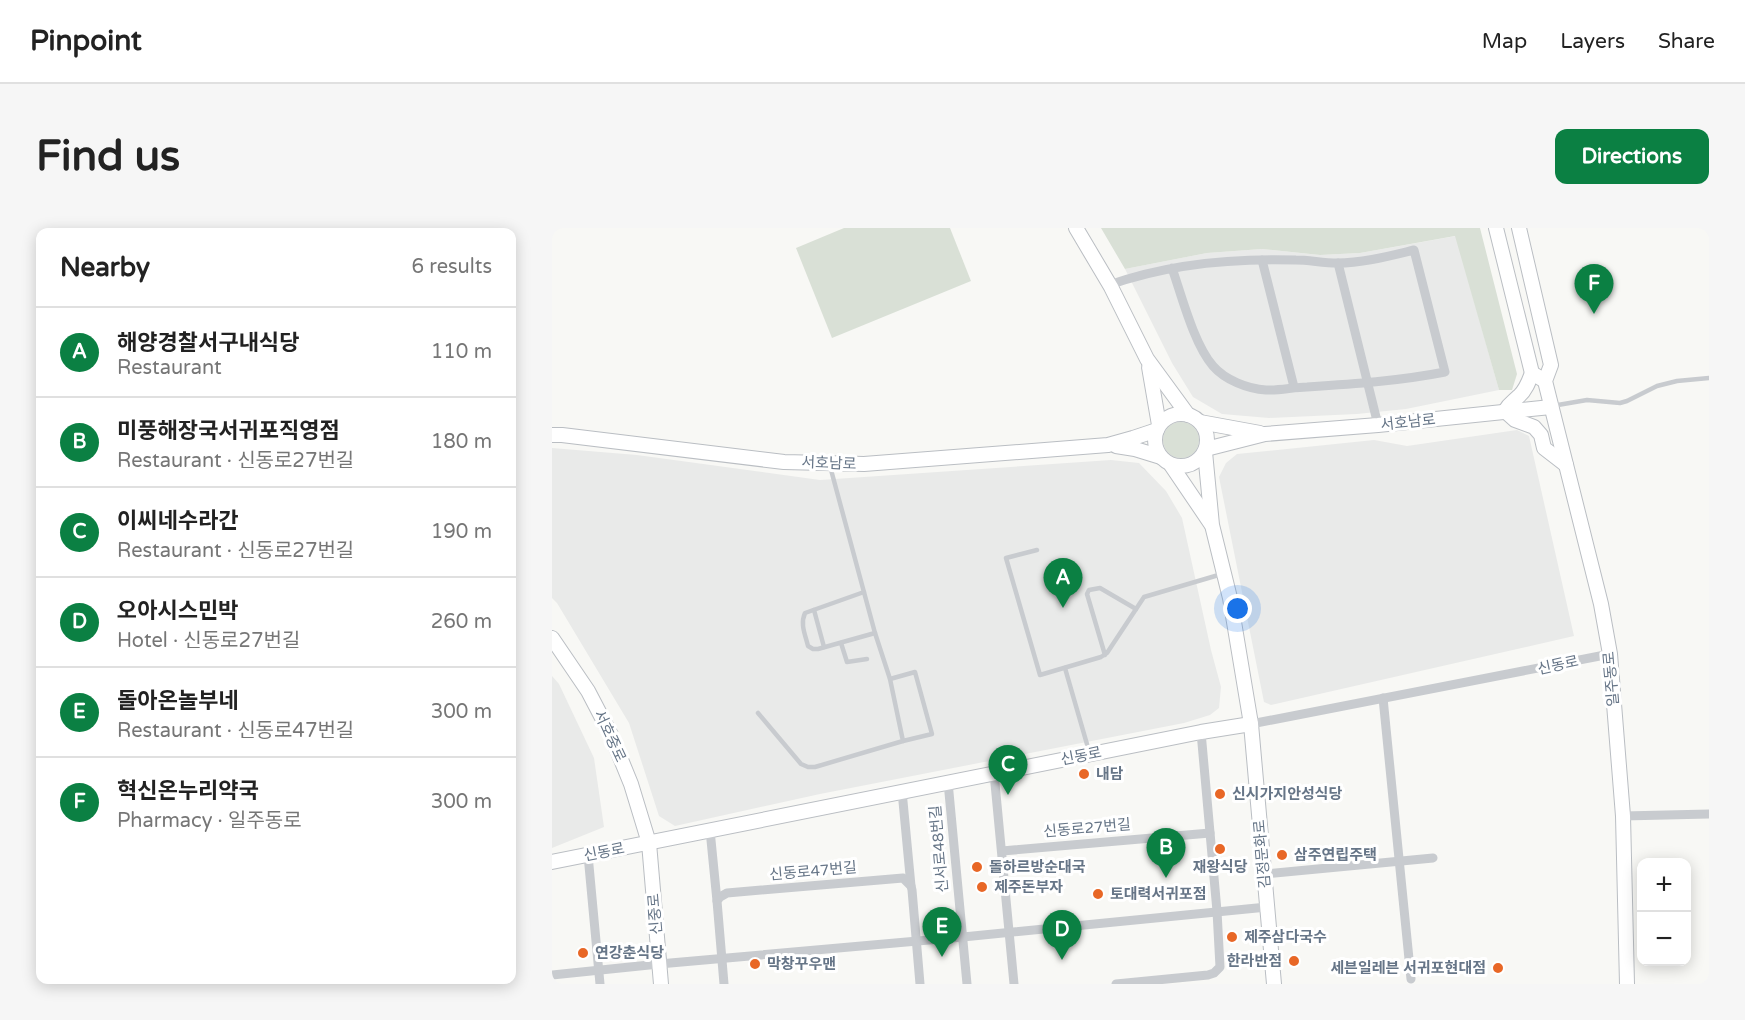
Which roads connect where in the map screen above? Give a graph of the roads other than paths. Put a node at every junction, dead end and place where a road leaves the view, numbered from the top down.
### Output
1 (1076, 228) edge
2 (1496, 228) edge
3 (1519, 228) edge
4 (1262, 260) junction
5 (1338, 263) junction
6 (1172, 268) junction
7 (1109, 285) junction
8 (1148, 359) junction
9 (1532, 373) junction
10 (1709, 378) edge
11 (1545, 381) junction
12 (1367, 383) junction
13 (1294, 387) junction
14 (1551, 406) junction
15 (1505, 411) junction
16 (1194, 418) junction
17 (1378, 425) junction
18 (1158, 427) junction
19 (1265, 434) junction
20 (552, 435) edge
21 (1108, 445) junction
22 (1205, 451) junction
23 (1166, 461) junction
24 (830, 463) junction
25 (1566, 465) junction
26 (1212, 525) junction
27 (1037, 550) dead end
28 (1225, 573) junction
29 (864, 592) junction
30 (1136, 609) junction
31 (814, 610) junction
32 (875, 633) junction
33 (552, 638) edge
34 (841, 643) junction
35 (824, 647) junction
36 (1610, 654) junction
37 (1105, 655) junction
38 (867, 658) dead end
39 (1065, 668) junction
40 (890, 679) junction
41 (1383, 698) junction
42 (758, 713) dead end
43 (1251, 724) junction
44 (1201, 732) junction
45 (903, 741) junction
46 (1090, 754) junction
47 (994, 773) junction
48 (948, 782) junction
49 (902, 791) junction
50 (1709, 814) edge
51 (1623, 816) junction
52 (710, 830) junction
53 (1210, 833) junction
54 (649, 843) junction
55 (1002, 851) junction
56 (588, 855) junction
57 (1433, 858) dead end
58 (1399, 861) junction
59 (552, 862) edge
60 (1264, 874) junction
61 (911, 886) junction
62 (717, 901) junction
63 (1267, 907) junction
64 (1217, 911) junction
65 (1010, 932) junction
66 (963, 937) junction
67 (917, 941) junction
68 (722, 958) junction
69 (659, 964) junction
70 (599, 970) junction
71 (552, 975) edge
72 (1411, 979) dead end
73 (600, 984) edge
74 (661, 984) edge
75 (724, 984) edge
76 (920, 984) edge
77 (967, 984) edge
78 (1014, 984) edge
79 (1116, 984) edge
80 (1274, 984) edge
81 (1628, 984) edge

1 - 7 street
2 - 9 street
3 - 11 street, 일주동로
4 - 5 street
4 - 6 street
4 - 13 street
5 - 12 street
5 - 12 street
6 - 7 street
6 - 13 street
7 - 8 street
8 - 16 street
8 - 18 street
9 - 11 street
9 - 15 street
10 - 14 lane
11 - 14 street, 일주동로
12 - 13 street
12 - 17 street
14 - 15 street, 서호남로
14 - 25 street, 일주동로
15 - 17 street, 서호남로
15 - 25 street
16 - 18 street
16 - 19 street
16 - 22 street
17 - 19 street, 서호남로
18 - 21 street
18 - 23 street
19 - 22 street
20 - 24 street, 서호남로
21 - 23 street
21 - 24 street, 서호남로
22 - 23 street
22 - 26 street
23 - 26 street
24 - 29 lane
25 - 36 street, 일주동로
26 - 28 street
27 - 39 lane
28 - 30 lane
28 - 43 street
29 - 31 lane
29 - 32 lane
30 - 37 lane
30 - 37 lane
31 - 35 lane
31 - 35 lane
32 - 34 lane
32 - 40 lane
33 - 54 street, 서호중로
34 - 35 lane
34 - 38 lane
36 - 41 street, 신동로
36 - 51 street, 일주동로
37 - 39 lane
39 - 46 lane
40 - 45 lane
40 - 45 lane
41 - 43 street, 신동로
41 - 58 street
42 - 45 lane
43 - 44 street, 신동로
43 - 60 street, 김정문화로
44 - 46 street, 신동로
44 - 53 street
46 - 47 street, 신동로
47 - 48 street, 신동로
47 - 55 street
48 - 49 street, 신동로
48 - 66 street, 신서로48번길
49 - 52 street, 신동로
49 - 61 street
50 - 51 street
51 - 81 street, 일주동로
52 - 54 street, 신동로
52 - 62 street
53 - 55 street, 신동로27번길
53 - 64 street
54 - 56 street, 신동로
54 - 69 street, 신중로
55 - 65 street
56 - 59 street, 신동로
56 - 70 street
57 - 58 street
58 - 60 street
58 - 72 street
60 - 63 street, 김정문화로
61 - 62 street, 신동로47번길
61 - 67 street
62 - 68 street
63 - 64 street
63 - 80 street, 김정문화로
64 - 65 street
64 - 79 street
65 - 66 street
65 - 78 street
66 - 67 street
66 - 77 street, 신서로48번길
67 - 68 street
67 - 76 street
68 - 69 street
68 - 75 street
69 - 70 street
69 - 74 street, 신중로
70 - 71 street
70 - 73 street

